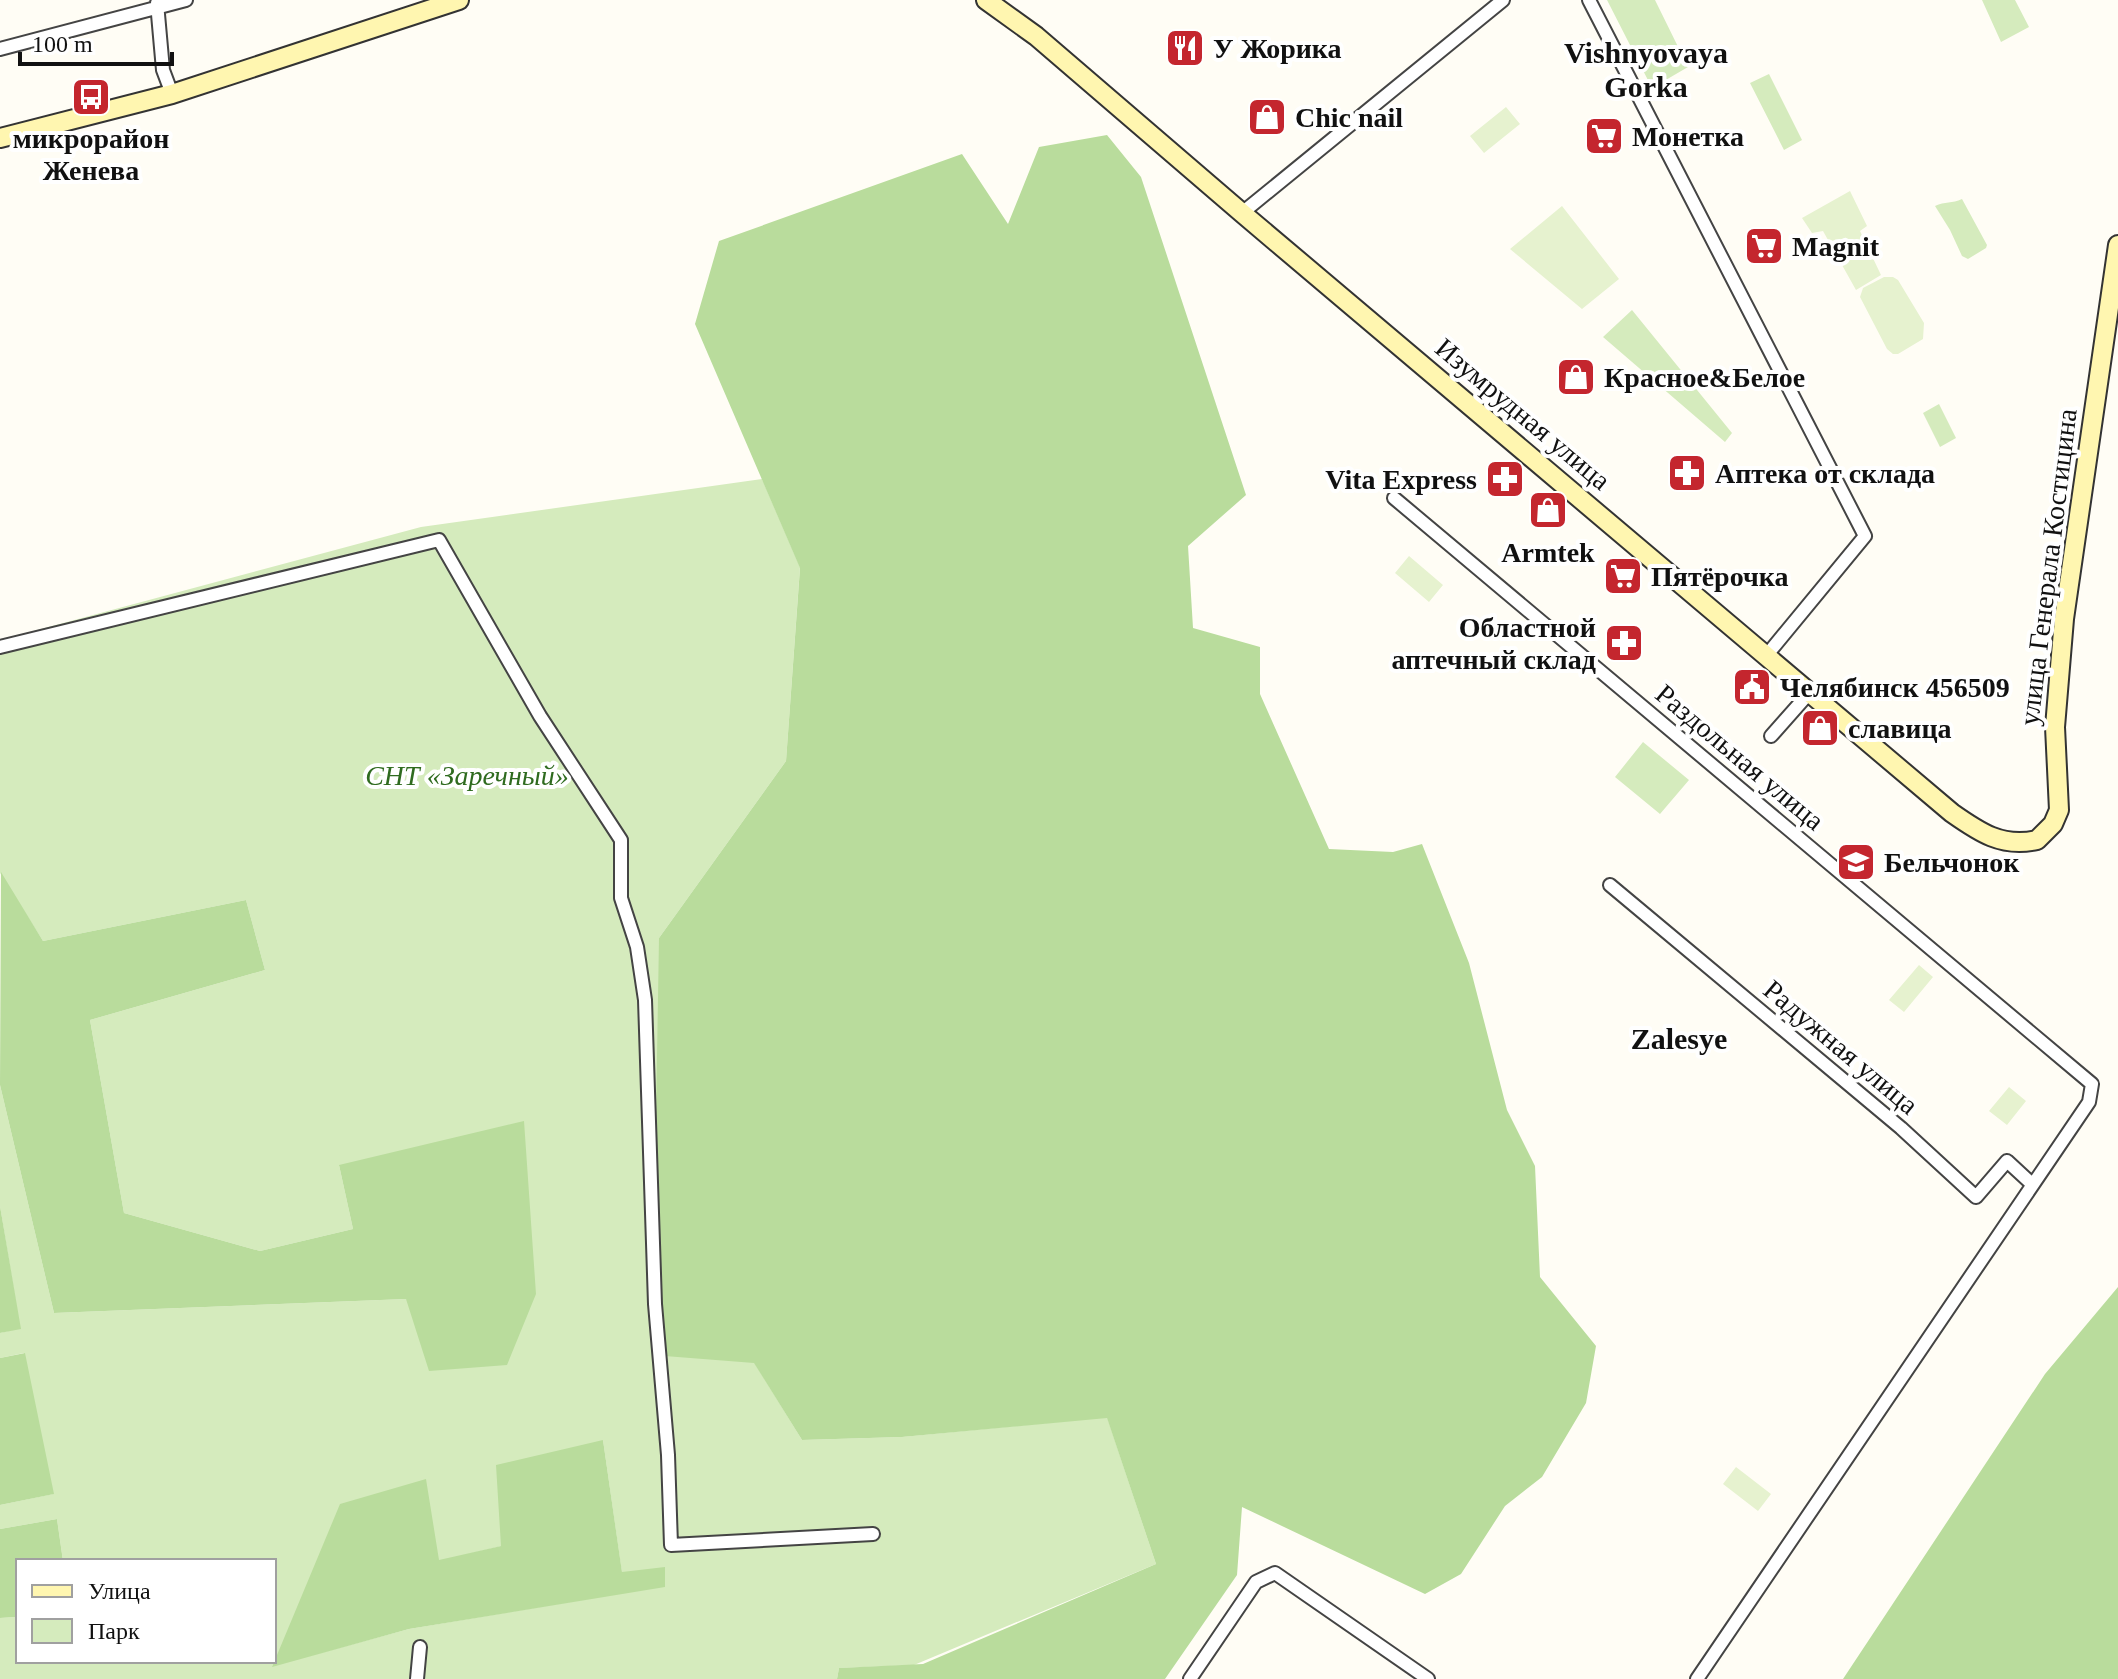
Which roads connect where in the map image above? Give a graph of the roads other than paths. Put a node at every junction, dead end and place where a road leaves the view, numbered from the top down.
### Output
1 (186, 0) edge
2 (459, 0) edge
3 (986, 0) edge
4 (1503, 0) edge
5 (1589, 0) edge
6 (157, 4) edge
7 (0, 49) edge
8 (172, 94) junction
9 (0, 138) edge
10 (1242, 213) junction
11 (2118, 245) edge
12 (1394, 498) dead end
13 (0, 647) edge
14 (1766, 656) junction
15 (1810, 692) junction
16 (1771, 736) dead end
17 (2037, 840) joint
18 (1610, 885) dead end
19 (2032, 1184) junction
20 (873, 1534) dead end
21 (420, 1647) dead end
22 (417, 1679) edge
23 (1190, 1679) edge
24 (1428, 1679) edge
25 (1697, 1679) edge

1 - 6 street
2 - 8 street
3 - 10 street, Изумрудная улица
4 - 10 street
5 - 14 street
6 - 7 street
6 - 8 street
8 - 9 street
10 - 14 street, Изумрудная улица
11 - 17 street, улица Генерала Костицина
12 - 19 street, Раздольная улица
13 - 20 street
14 - 15 street, Изумрудная улица
15 - 16 street
15 - 17 street, Изумрудная улица
18 - 19 street, Радужная улица
19 - 25 street
21 - 22 street
23 - 24 street

